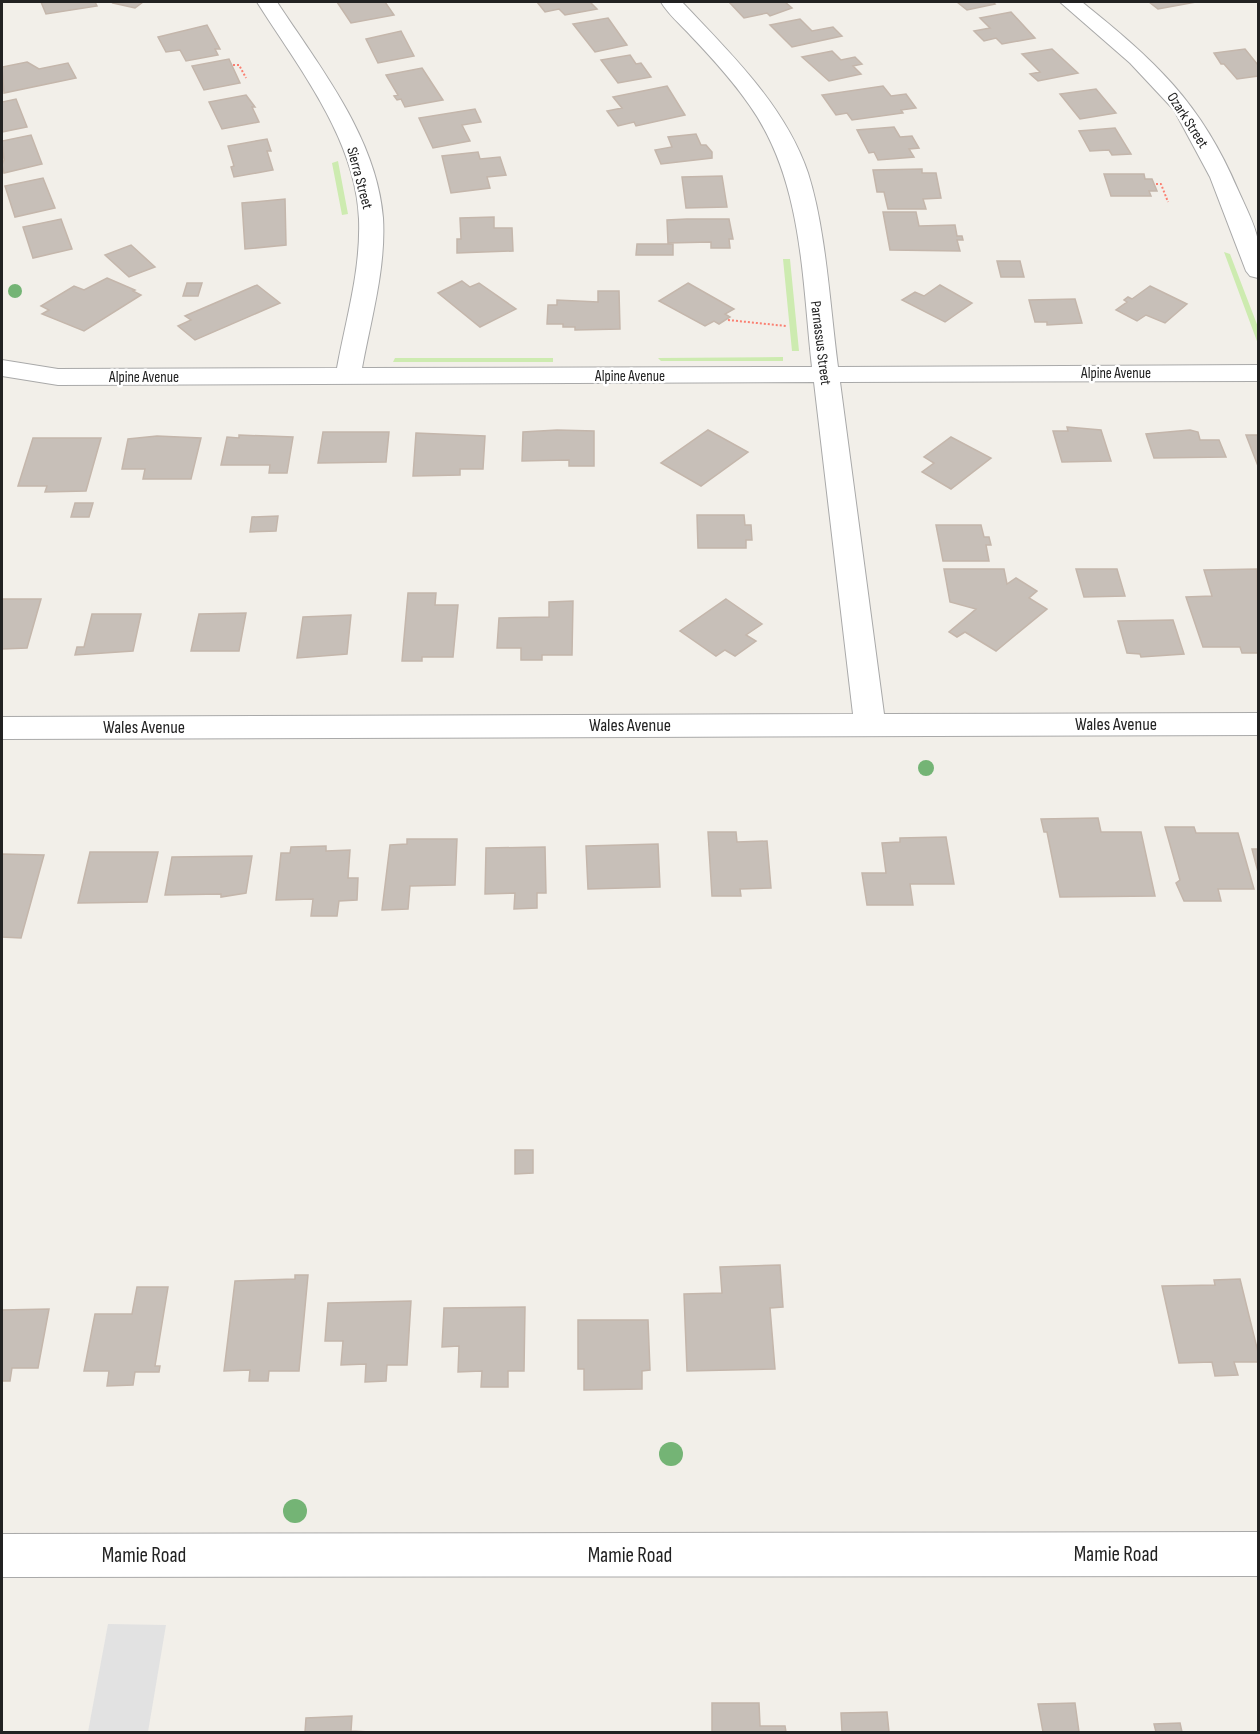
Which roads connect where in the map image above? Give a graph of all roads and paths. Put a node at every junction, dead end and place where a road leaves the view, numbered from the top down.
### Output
1 (267, 2) edge
2 (671, 2) edge
3 (1070, 2) edge
4 (233, 65) dead end
5 (246, 78) dead end
6 (1156, 184) dead end
7 (1168, 202) dead end
8 (1258, 271) edge
9 (728, 320) dead end
10 (786, 326) dead end
11 (2, 368) edge
12 (1258, 373) edge
13 (825, 375) junction
14 (348, 376) junction
15 (870, 724) junction
16 (1258, 724) edge
17 (2, 728) edge
18 (1258, 1554) edge
19 (2, 1556) edge

1 - 14 street, Sierra Street
2 - 13 street, Parnassus Street
3 - 8 street, Ozark Street
4 - 5 path
6 - 7 path
9 - 10 path
11 - 14 street, Alpine Avenue
12 - 13 street, Alpine Avenue
13 - 14 street, Alpine Avenue
13 - 15 street, Parnassus Street
15 - 16 street, Wales Avenue
15 - 17 street, Wales Avenue
18 - 19 street, Mamie Road

